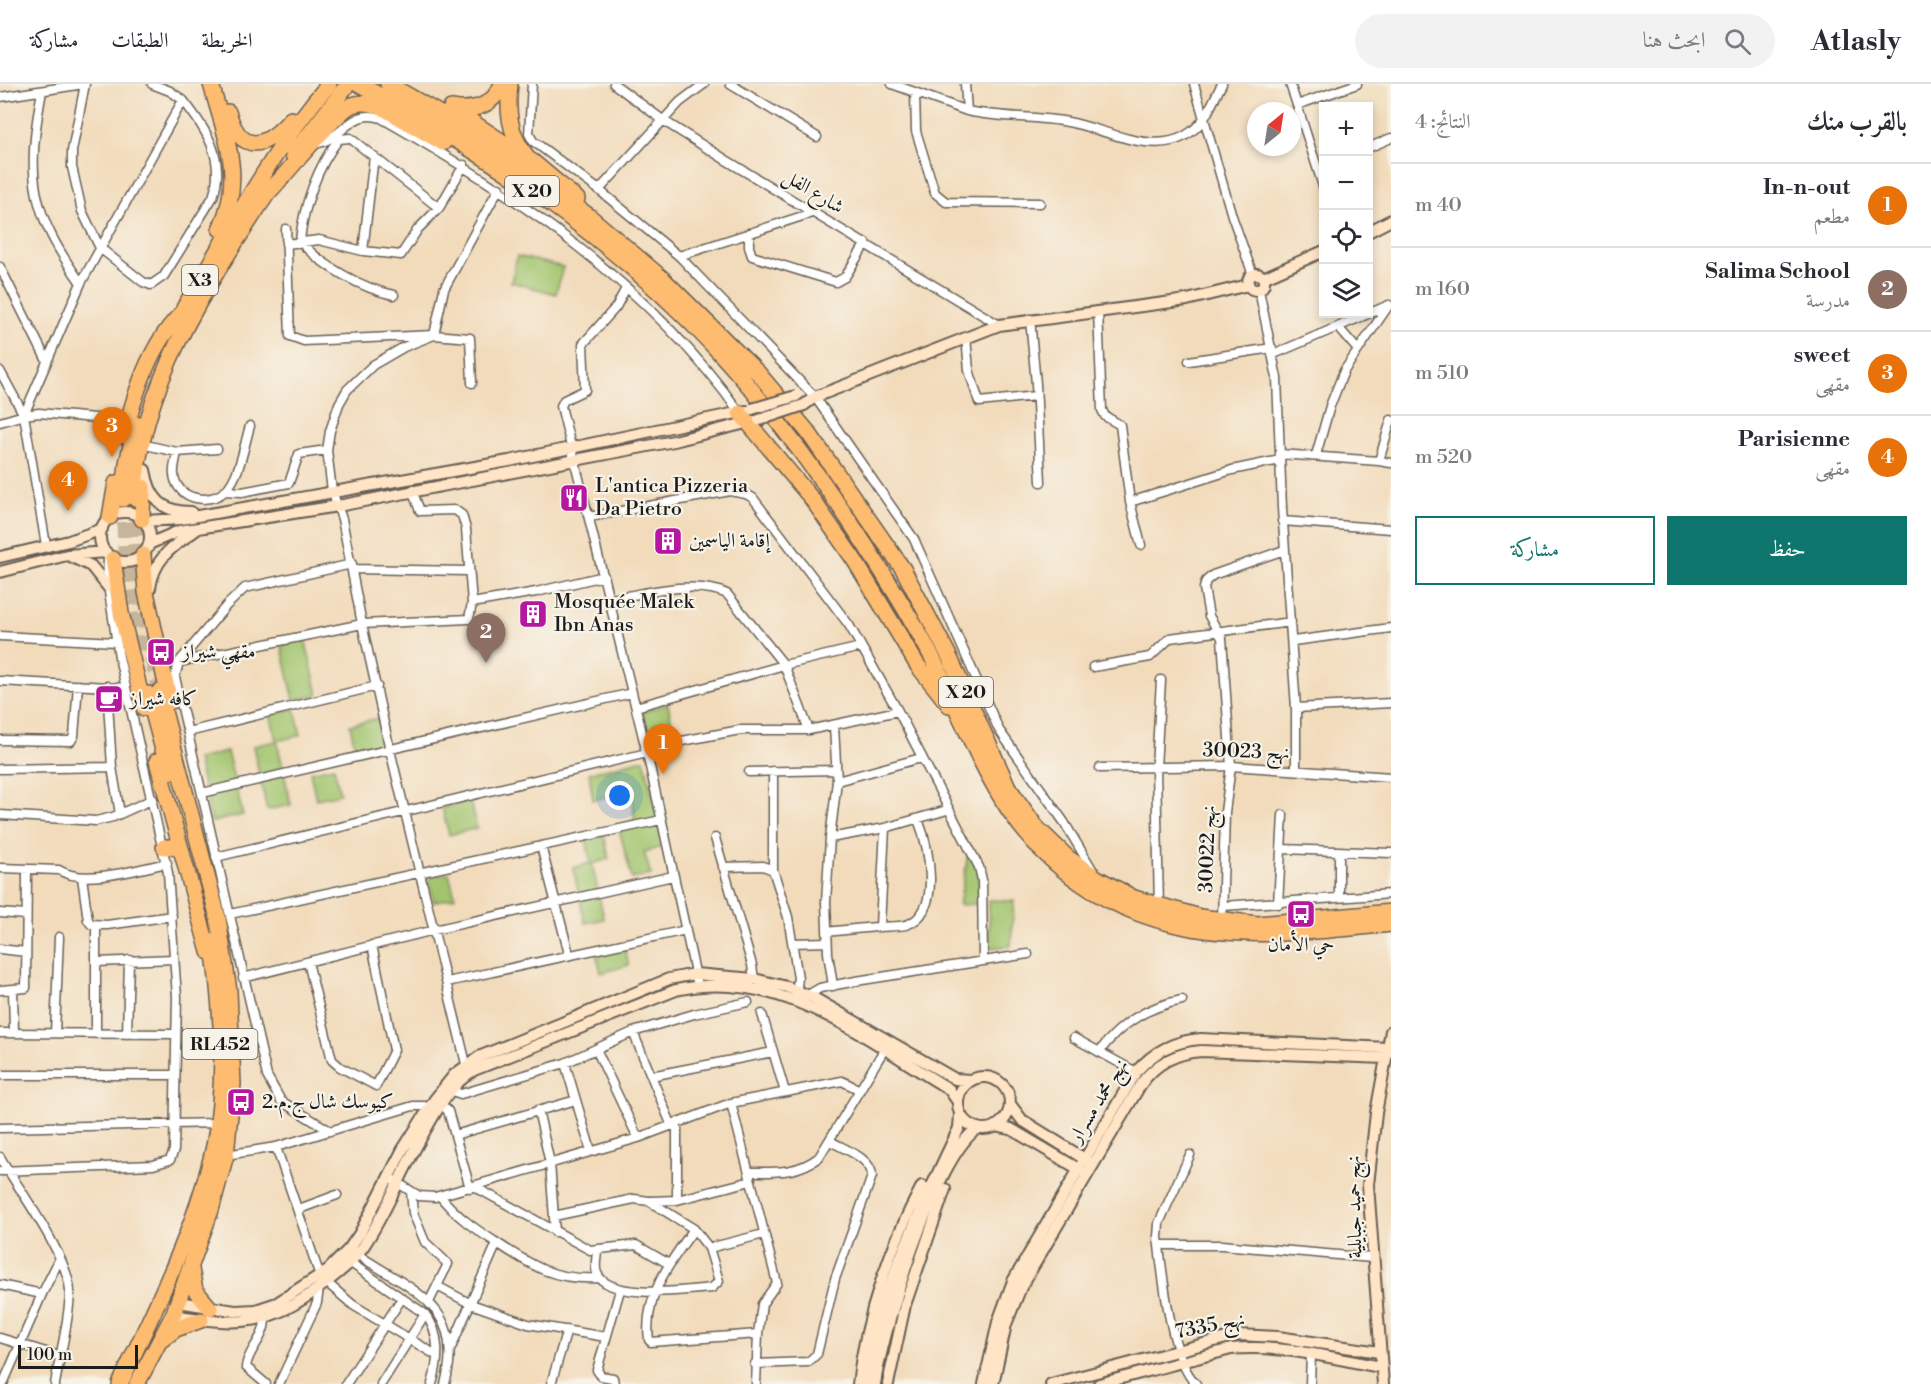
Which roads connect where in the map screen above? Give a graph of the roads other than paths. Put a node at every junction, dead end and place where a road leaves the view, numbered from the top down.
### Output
1 (84, 84) edge
2 (152, 84) edge
3 (211, 84) edge
4 (219, 84) edge
5 (324, 84) edge
6 (329, 84) edge
7 (348, 84) edge
8 (358, 84) edge
9 (502, 84) edge
10 (510, 84) edge
11 (532, 84) edge
12 (704, 84) edge
13 (730, 84) edge
14 (892, 84) edge
15 (965, 84) edge
16 (1194, 84) edge
17 (1222, 84) edge
18 (1290, 84) edge
19 (1357, 84) edge
20 (620, 86) edge
21 (392, 87) edge
22 (42, 91) junction
23 (915, 93) junction
24 (0, 97) edge
25 (183, 100) junction
26 (1297, 102) edge
27 (1301, 104) edge
28 (450, 108) junction
29 (967, 111) junction
30 (1301, 113) edge
31 (1204, 118) junction
32 (664, 121) junction
33 (818, 137) dead end
34 (1391, 138) edge
35 (314, 144) junction
36 (1373, 146) edge
37 (374, 156) junction
38 (534, 162) junction
39 (1319, 163) edge
40 (464, 165) junction
41 (499, 188) junction
42 (599, 190) junction
43 (267, 194) junction
44 (1040, 203) dead end
45 (439, 208) junction
46 (815, 212) junction
47 (589, 216) junction
48 (1391, 220) edge
49 (286, 229) dead end
50 (1373, 229) edge
51 (749, 233) junction
52 (300, 241) junction
53 (866, 243) junction
54 (286, 244) junction
55 (100, 248) junction
56 (363, 251) junction
57 (1319, 253) edge
58 (679, 256) junction
59 (0, 267) edge
60 (1255, 279) junction
61 (81, 283) junction
62 (626, 288) junction
63 (1259, 290) joint
64 (199, 293) junction
65 (394, 295) dead end
66 (666, 300) junction
67 (1390, 305) edge
68 (1098, 311) junction
69 (180, 315) junction
70 (1030, 319) junction
71 (999, 325) junction
72 (1338, 327) junction
73 (434, 334) junction
74 (966, 337) junction
75 (1357, 349) junction
76 (1273, 351) junction
77 (46, 359) junction
78 (1189, 361) dead end
79 (0, 371) edge
80 (472, 383) dead end
81 (1036, 396) junction
82 (815, 397) junction
83 (24, 415) junction
84 (750, 416) junction
85 (1391, 420) edge
86 (128, 421) junction
87 (0, 422) edge
88 (250, 426) dead end
89 (150, 446) junction
90 (571, 447) junction
91 (216, 449) dead end
92 (327, 450) junction
93 (177, 452) junction
94 (1316, 455) junction
95 (1280, 457) junction
96 (574, 459) junction
97 (1378, 461) junction
98 (1391, 463) edge
99 (145, 470) junction
100 (1041, 482) dead end
101 (412, 490) junction
102 (225, 491) junction
103 (332, 491) junction
104 (211, 499) junction
105 (1130, 502) junction
106 (338, 506) junction
107 (210, 514) junction
108 (589, 517) junction
109 (143, 520) junction
110 (1282, 521) junction
111 (106, 523) junction
112 (200, 528) junction
113 (1391, 528) edge
114 (45, 545) junction
115 (1141, 545) dead end
116 (146, 549) junction
117 (1284, 550) junction
118 (67, 555) junction
119 (109, 555) junction
120 (0, 557) edge
121 (352, 566) junction
122 (467, 571) junction
123 (0, 572) edge
124 (604, 576) junction
125 (108, 587) junction
126 (610, 599) junction
127 (471, 603) junction
128 (150, 609) junction
129 (1291, 622) junction
130 (362, 624) junction
131 (1391, 628) edge
132 (1219, 629) junction
133 (0, 636) edge
134 (1293, 641) junction
135 (116, 642) junction
136 (861, 647) junction
137 (179, 662) junction
138 (784, 665) junction
139 (1093, 667) dead end
140 (1161, 680) dead end
141 (0, 681) edge
142 (78, 685) junction
143 (377, 686) junction
144 (106, 687) junction
145 (126, 688) junction
146 (632, 693) junction
147 (1391, 703) edge
148 (636, 707) junction
149 (1296, 708) junction
150 (898, 711) junction
151 (961, 718) junction
152 (834, 726) junction
153 (809, 730) junction
154 (188, 732) junction
155 (0, 740) edge
156 (390, 750) junction
157 (646, 751) junction
158 (921, 758) junction
159 (1231, 766) junction
160 (112, 767) junction
161 (1100, 768) dead end
162 (1156, 768) junction
163 (0, 769) edge
164 (836, 770) junction
165 (1296, 770) junction
166 (772, 771) junction
167 (749, 772) dead end
168 (1391, 777) edge
169 (837, 781) junction
170 (202, 793) junction
171 (153, 799) junction
172 (947, 810) junction
173 (405, 812) junction
174 (120, 814) junction
175 (0, 815) edge
176 (1283, 815) dead end
177 (918, 819) junction
178 (661, 820) junction
179 (174, 824) junction
180 (885, 828) junction
181 (715, 838) dead end
182 (830, 838) junction
183 (198, 840) junction
184 (541, 846) junction
185 (164, 847) junction
186 (1282, 849) junction
187 (182, 851) junction
188 (1339, 851) junction
189 (1391, 853) edge
190 (216, 857) junction
191 (167, 863) junction
192 (723, 867) junction
193 (0, 868) edge
194 (27, 870) junction
195 (773, 870) junction
196 (419, 873) junction
197 (673, 876) junction
198 (82, 877) junction
199 (1097, 878) junction
200 (1391, 894) edge
201 (1339, 897) junction
202 (556, 903) junction
203 (1278, 904) junction
204 (1159, 907) junction
205 (1391, 912) edge
206 (0, 913) edge
207 (230, 914) junction
208 (26, 915) junction
209 (172, 916) junction
210 (1222, 920) junction
211 (1391, 924) edge
212 (96, 925) junction
213 (880, 926) junction
214 (434, 930) junction
215 (686, 930) junction
216 (827, 932) junction
217 (59, 938) dead end
218 (827, 942) junction
219 (793, 944) junction
220 (372, 945) junction
221 (0, 949) edge
222 (26, 952) junction
223 (569, 954) junction
224 (1028, 954) dead end
225 (174, 959) junction
226 (129, 960) junction
227 (982, 960) junction
228 (96, 962) junction
229 (308, 962) junction
230 (216, 969) junction
231 (695, 974) junction
232 (243, 978) junction
233 (754, 979) junction
234 (447, 982) junction
235 (698, 986) junction
236 (833, 986) junction
237 (13, 989) junction
238 (0, 990) edge
239 (800, 995) junction
240 (1182, 1000) dead end
241 (748, 1002) dead end
242 (762, 1014) dead end
243 (1391, 1031) edge
244 (633, 1032) junction
245 (0, 1033) edge
246 (14, 1033) junction
247 (55, 1033) junction
248 (96, 1034) junction
249 (126, 1034) junction
250 (175, 1034) junction
251 (1074, 1038) dead end
252 (596, 1049) junction
253 (884, 1050) junction
254 (773, 1052) junction
255 (1099, 1052) junction
256 (1387, 1053) junction
257 (565, 1064) junction
258 (467, 1069) junction
259 (1136, 1072) junction
260 (174, 1075) junction
261 (0, 1076) edge
262 (651, 1076) junction
263 (971, 1080) junction
264 (447, 1090) junction
265 (860, 1090) junction
266 (785, 1092) junction
267 (576, 1100) junction
268 (958, 1102) junction
269 (731, 1103) junction
270 (1010, 1104) junction
271 (436, 1105) junction
272 (538, 1110) junction
273 (960, 1113) junction
274 (174, 1122) junction
275 (218, 1123) junction
276 (674, 1123) junction
277 (995, 1126) junction
278 (0, 1128) edge
279 (978, 1128) junction
280 (330, 1131) junction
281 (454, 1135) junction
282 (638, 1138) junction
283 (830, 1141) junction
284 (276, 1147) junction
285 (954, 1150) junction
286 (591, 1151) junction
287 (226, 1155) junction
288 (1190, 1155) dead end
289 (0, 1157) edge
290 (550, 1162) junction
291 (1086, 1166) junction
292 (4, 1171) edge
293 (749, 1172) junction
294 (393, 1180) junction
295 (751, 1181) junction
296 (473, 1187) junction
297 (411, 1192) junction
298 (337, 1195) dead end
299 (440, 1196) junction
300 (677, 1200) junction
301 (650, 1201) junction
302 (299, 1209) junction
303 (554, 1215) junction
304 (694, 1229) junction
305 (555, 1232) junction
306 (764, 1234) junction
307 (497, 1243) junction
308 (1159, 1245) junction
309 (709, 1248) junction
310 (597, 1250) junction
311 (350, 1256) junction
312 (60, 1258) junction
313 (1372, 1258) junction
314 (669, 1264) junction
315 (192, 1267) junction
316 (599, 1278) junction
317 (322, 1282) junction
318 (0, 1285) edge
319 (437, 1286) junction
320 (620, 1290) junction
321 (654, 1291) junction
322 (42, 1294) junction
323 (402, 1298) junction
324 (429, 1302) junction
325 (471, 1304) junction
326 (168, 1306) junction
327 (205, 1314) junction
328 (425, 1314) junction
329 (265, 1318) junction
330 (386, 1323) junction
331 (1002, 1323) junction
332 (567, 1330) junction
333 (758, 1334) junction
334 (606, 1337) junction
335 (0, 1338) edge
336 (409, 1339) junction
337 (20, 1344) junction
338 (156, 1345) junction
339 (450, 1350) junction
340 (1177, 1350) junction
341 (1378, 1352) junction
342 (1311, 1354) junction
343 (436, 1355) junction
344 (60, 1356) junction
345 (1181, 1362) junction
346 (756, 1364) junction
347 (1380, 1367) junction
348 (3, 1379) edge
349 (55, 1384) edge
350 (120, 1384) edge
351 (137, 1384) edge
352 (266, 1384) edge
353 (279, 1384) edge
354 (346, 1384) edge
355 (381, 1384) edge
356 (432, 1384) edge
357 (445, 1384) edge
358 (551, 1384) edge
359 (614, 1384) edge
360 (756, 1384) edge
361 (858, 1384) edge
362 (866, 1384) edge
363 (875, 1384) edge
364 (888, 1384) edge
365 (984, 1384) edge
366 (993, 1384) edge
367 (1051, 1384) edge
368 (1099, 1384) edge
369 (1196, 1384) edge
370 (1310, 1384) edge
371 (1383, 1384) edge

1 - 22 street
1 - 55 street
2 - 25 street
3 - 64 highway
4 - 5 highway
6 - 64 highway, X3
7 - 43 highway, X3
8 - 21 highway, X 20
9 - 28 highway
10 - 38 highway
11 - 42 street
12 - 32 street
13 - 33 street
14 - 23 street
15 - 29 street
16 - 31 street
17 - 31 street
18 - 26 street
19 - 27 street
20 - 32 street, شارع الفل
21 - 28 highway
21 - 47 highway, X 20
21 - 66 highway, X 20
22 - 24 street
22 - 61 street
23 - 29 street
23 - 44 street
25 - 55 street
25 - 55 street
28 - 38 highway
29 - 31 street
30 - 39 street
31 - 60 street
32 - 42 street
32 - 46 street, شارع الفل
34 - 36 street
35 - 40 street
35 - 43 highway
35 - 66 highway
37 - 45 street
37 - 52 street
37 - 56 street
38 - 47 highway
40 - 41 street
40 - 45 street
41 - 62 street
41 - 73 street
42 - 58 street
43 - 64 highway, X3
45 - 56 street
46 - 51 street
46 - 53 street, شارع الفل
47 - 199 highway, X 20
48 - 50 street
49 - 54 street
51 - 53 street
51 - 58 street
52 - 54 street
52 - 56 street
52 - 65 street
53 - 71 street, شارع الفل
54 - 73 street
55 - 61 street
57 - 60 street
58 - 82 street
59 - 77 street
60 - 63 street
60 - 68 street
61 - 77 street
62 - 84 street
62 - 90 street
63 - 76 street
64 - 69 highway, X3
64 - 69 highway, X3
64 - 89 highway
66 - 151 highway, X 20
67 - 72 street
67 - 75 street
68 - 70 street
68 - 105 street
69 - 86 highway
70 - 71 street
70 - 81 street
71 - 74 street
72 - 75 street
72 - 76 street
73 - 80 street
73 - 92 street
74 - 81 street
74 - 82 street
75 - 94 street
76 - 78 street
76 - 95 street
77 - 83 street
79 - 83 street
81 - 100 street
82 - 84 street, bridge
82 - 84 street, bridge
82 - 199 street
83 - 86 street
83 - 87 street
83 - 114 street
84 - 90 street
84 - 96 street
84 - 151 highway
85 - 97 street
86 - 111 highway
88 - 102 street
89 - 93 street
89 - 99 highway
90 - 96 street
90 - 103 street
91 - 93 street
92 - 102 street
92 - 103 street
93 - 104 street
94 - 95 street
94 - 97 street
95 - 105 street
95 - 110 street
96 - 101 street
96 - 108 street
97 - 98 street
99 - 107 street
99 - 109 highway
101 - 106 street
101 - 122 street
102 - 104 street
103 - 106 street
103 - 107 street
104 - 107 street
105 - 115 street
106 - 112 street
106 - 121 street
107 - 109 street
108 - 124 street
108 - 136 street
109 - 111 street
109 - 116 street
110 - 113 street
110 - 117 street
111 - 114 street
111 - 119 street
112 - 116 street
112 - 128 street
114 - 120 street
116 - 119 street
116 - 128 highway
117 - 129 street
117 - 132 street, نهج 30022
118 - 119 street
118 - 123 street
118 - 125 street
119 - 125 street
119 - 179 highway
121 - 122 street
121 - 130 street
121 - 137 street
122 - 127 street
124 - 126 street
124 - 127 street
125 - 135 street
126 - 138 street
126 - 146 street
127 - 130 street
128 - 183 highway
129 - 132 street
129 - 134 street
130 - 137 street
130 - 143 street
131 - 134 street
132 - 139 street
132 - 159 street, نهج 30022
133 - 135 street
134 - 149 street
135 - 145 street
136 - 138 street
136 - 150 street
137 - 154 street
138 - 148 street
138 - 153 street
140 - 162 street
141 - 142 street
142 - 144 street
142 - 155 street
143 - 154 street
143 - 156 street
144 - 145 street
144 - 160 street
145 - 171 street
146 - 148 street
146 - 156 street
147 - 149 street
148 - 157 street
149 - 165 street
150 - 152 street
150 - 158 street
151 - 210 highway, X 20
152 - 153 street
152 - 164 street
153 - 157 street
154 - 170 street
156 - 170 street
156 - 173 street
157 - 173 street
157 - 178 street
158 - 169 street
158 - 172 street
159 - 162 street, نهج 30023
159 - 165 street, نهج 30023
159 - 210 street, نهج 30022
160 - 163 street
160 - 174 street
161 - 162 street, نهج 30023
162 - 204 street
164 - 166 street
164 - 169 street
165 - 168 street, نهج 30023
166 - 167 street
166 - 195 street
169 - 182 street
170 - 190 street
171 - 174 street
171 - 179 highway
171 - 185 street
172 - 177 street
172 - 227 street
173 - 190 street
173 - 196 street
174 - 175 street
176 - 186 street
177 - 180 street
177 - 213 street
178 - 184 street
178 - 197 street
179 - 187 highway
180 - 182 street
180 - 213 street
181 - 192 street
182 - 216 street
183 - 230 highway, RL452
183 - 287 highway, RL452
184 - 196 street
184 - 202 street
185 - 187 highway
185 - 191 street
186 - 188 street
186 - 203 street
187 - 230 highway
188 - 189 street
188 - 201 street
190 - 207 street
191 - 198 street
191 - 209 street
192 - 195 street
192 - 233 street
193 - 194 street
194 - 198 street
194 - 208 street
195 - 219 street
196 - 207 street
196 - 214 street
197 - 202 street
197 - 215 street
198 - 212 street
199 - 204 highway, X 20
200 - 201 street
201 - 203 street
202 - 214 street
202 - 223 street
203 - 210 street
204 - 210 highway, X 20
205 - 210 highway, X 20
206 - 208 street
207 - 232 street
208 - 222 street
209 - 212 street
209 - 225 street
210 - 211 highway, X 20
212 - 228 street
213 - 216 street
214 - 220 street
214 - 234 street
215 - 223 street
215 - 231 street
216 - 218 street
217 - 247 street
218 - 219 street
218 - 236 street
219 - 239 street
220 - 229 street
220 - 229 street
221 - 222 street
222 - 237 street
223 - 234 street
224 - 227 street
225 - 226 street
225 - 250 street
226 - 228 street
226 - 249 street
227 - 236 street
228 - 248 street
229 - 232 street
230 - 275 highway, RL452
231 - 233 street
231 - 235 street
231 - 258 street
232 - 280 street
233 - 239 street
234 - 258 street
235 - 239 street
235 - 258 street
236 - 239 street
237 - 238 street
237 - 246 street
239 - 253 street
239 - 263 street
240 - 255 street
241 - 244 street
242 - 254 street
243 - 256 street, نهج حميد جبايلية
244 - 252 street
244 - 262 street
245 - 246 street
246 - 247 street
247 - 248 street
248 - 249 street
249 - 250 street
250 - 260 street
251 - 255 street
252 - 257 street
252 - 282 street
253 - 265 street
253 - 268 street
254 - 262 street
254 - 266 street
255 - 259 street
256 - 259 street, نهج محمد مسرار
256 - 291 street, نهج محمد مسرار
256 - 313 street, نهج حميد جبايلية
257 - 264 street
257 - 267 street
258 - 264 street
259 - 291 street, نهج محمد مسرار
260 - 261 street
260 - 274 street
262 - 276 street
263 - 268 street
263 - 270 street
264 - 271 street
265 - 266 street
265 - 283 street
266 - 269 street
267 - 272 street
267 - 286 street
268 - 273 street
269 - 276 street
269 - 293 street
270 - 277 street
270 - 291 street
271 - 280 street
271 - 281 street
271 - 294 street
272 - 281 street
272 - 290 street
273 - 279 street
273 - 285 street
274 - 275 street
274 - 278 street
274 - 292 street
275 - 326 highway, RL452
276 - 282 street
276 - 300 street
277 - 279 street
277 - 291 street
279 - 285 street
280 - 284 street
281 - 296 street
282 - 286 street
283 - 293 street
283 - 346 street
284 - 287 street
284 - 302 street
285 - 361 street
285 - 362 street
285 - 363 street
285 - 364 street
286 - 290 street
287 - 315 highway, RL452
288 - 308 street
289 - 292 street
290 - 296 street
290 - 303 street
291 - 331 street, نهج محمد مسرار
292 - 312 street
293 - 295 street
294 - 297 street
294 - 311 street
295 - 300 street
295 - 306 street
296 - 299 street
296 - 305 street
297 - 299 street
297 - 319 street
298 - 302 street
299 - 307 street
300 - 301 street
301 - 303 street
301 - 304 street
302 - 317 street
303 - 305 street
304 - 309 street
304 - 314 street
305 - 310 street
306 - 309 street
306 - 333 street
307 - 316 street
307 - 325 street
308 - 313 street
308 - 340 street
309 - 321 street
310 - 314 street
310 - 316 street
311 - 317 street
311 - 323 street
311 - 324 street
312 - 322 street
312 - 344 street
313 - 341 street, نهج حميد جبايلية
314 - 321 street
315 - 326 highway, RL452
315 - 327 highway
316 - 320 street
317 - 327 street
317 - 329 street
317 - 330 street
317 - 353 street
318 - 322 street
319 - 324 street
319 - 325 street
320 - 321 street
320 - 334 street
321 - 333 street
322 - 337 street
323 - 328 street
323 - 330 street
324 - 339 street
325 - 332 street
325 - 339 street
326 - 327 street
326 - 338 highway, RL452
326 - 350 highway, RL452
327 - 329 street
327 - 338 highway
328 - 336 street
328 - 343 street
329 - 352 street
330 - 336 street
330 - 354 street
331 - 365 street, نهج محمد مسرار
331 - 366 street, نهج محمد مسرار
332 - 334 street
332 - 358 street
333 - 346 street
334 - 359 street
335 - 337 street
336 - 343 street
336 - 355 street
337 - 344 street
337 - 348 street
338 - 351 highway, RL452
339 - 357 street
340 - 341 street, نهج 7335
340 - 345 street
340 - 367 street, نهج 7335
341 - 347 street, نهج حميد جبايلية
342 - 345 street, نهج 7335
342 - 347 street, نهج 7335
342 - 370 street
343 - 356 street
344 - 349 street
345 - 368 street, نهج 7335
345 - 369 street
346 - 360 street
347 - 371 street, نهج حميد جبايلية

